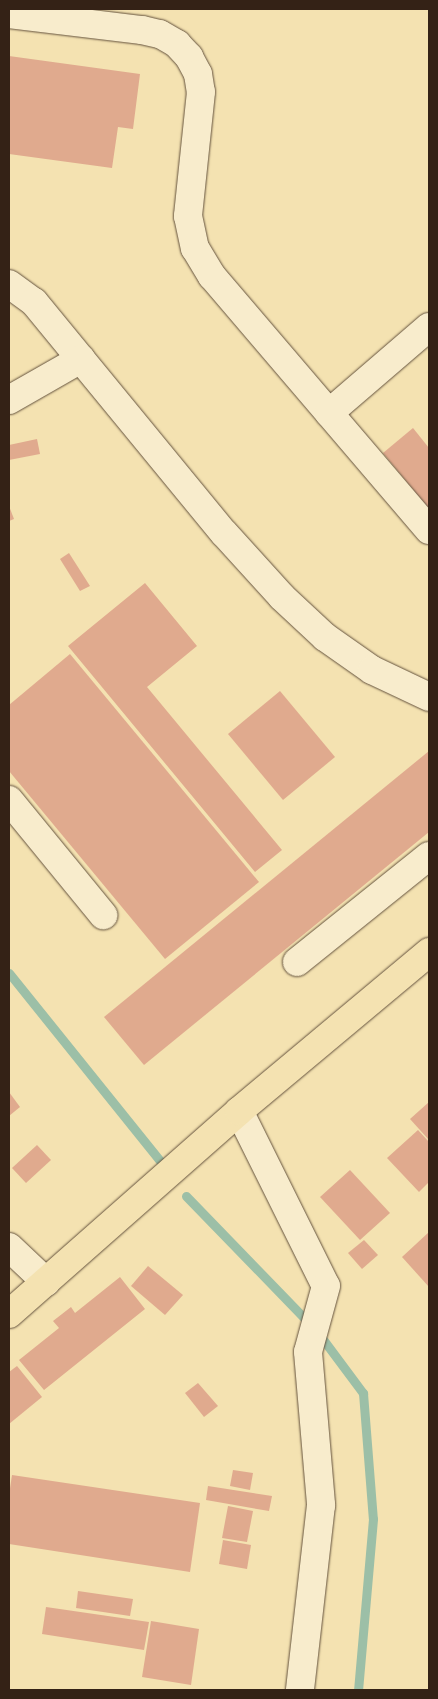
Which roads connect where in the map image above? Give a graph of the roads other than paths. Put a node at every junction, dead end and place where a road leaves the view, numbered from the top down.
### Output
1 (9, 14) edge
2 (9, 284) edge
3 (429, 327) edge
4 (81, 359) junction
5 (9, 400) edge
6 (329, 413) junction
7 (429, 530) edge
8 (429, 697) edge
9 (9, 800) edge
10 (429, 856) edge
11 (103, 915) dead end
12 (429, 952) edge
13 (297, 962) dead end
14 (239, 1111) junction
15 (9, 1247) edge
16 (46, 1282) junction
17 (9, 1314) edge
18 (300, 1690) edge

1 - 6 street
2 - 4 street
3 - 6 street
4 - 5 street
4 - 8 street
6 - 7 street
9 - 11 street
10 - 13 street
12 - 14 main road
14 - 16 main road
14 - 18 street
15 - 16 street
16 - 17 main road

